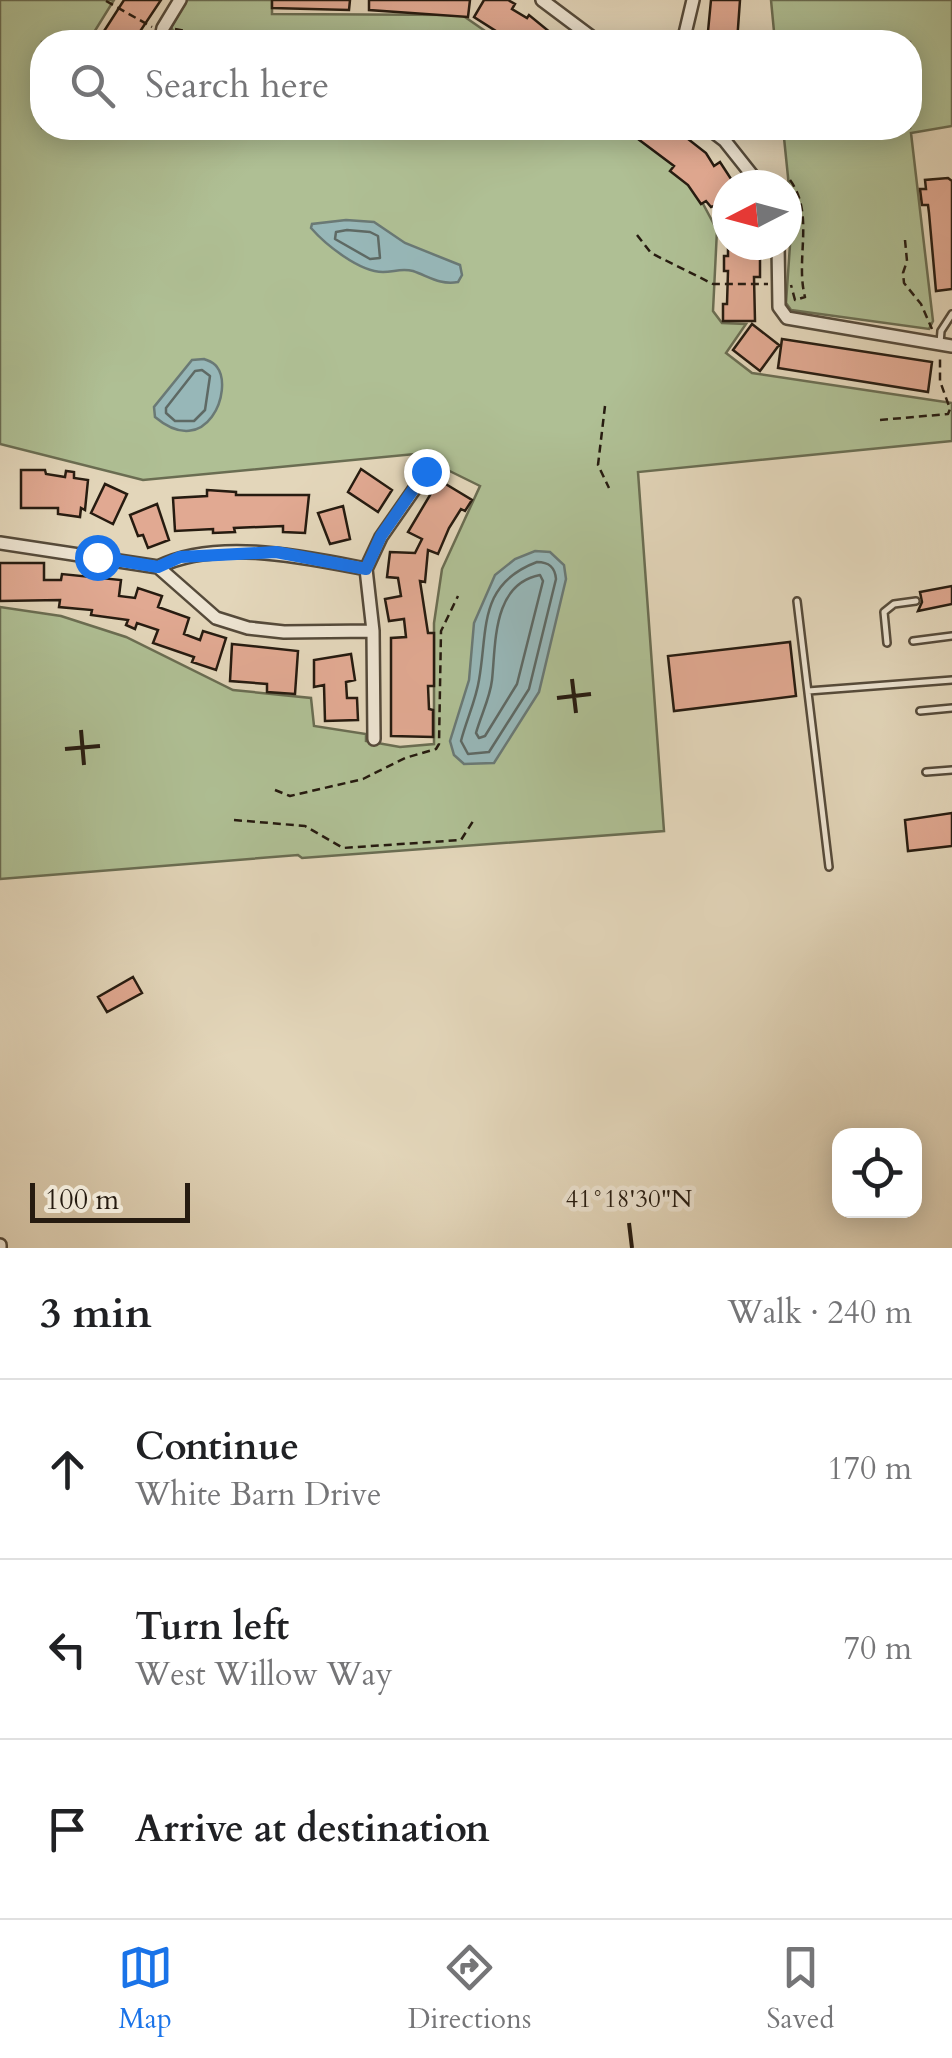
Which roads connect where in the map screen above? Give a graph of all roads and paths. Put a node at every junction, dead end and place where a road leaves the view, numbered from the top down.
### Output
1 (180, 0) edge
2 (542, 0) edge
3 (693, 0) edge
4 (106, 1) edge
5 (162, 28) junction
6 (194, 30) edge
7 (582, 30) edge
8 (686, 30) edge
9 (725, 140) edge
10 (748, 170) edge
11 (802, 221) edge
12 (637, 235) dead end
13 (778, 260) edge
14 (778, 284) junction
15 (952, 314) edge
16 (946, 346) edge
17 (605, 406) dead end
18 (426, 471) dead end
19 (608, 488) dead end
20 (0, 543) edge
21 (158, 567) junction
22 (366, 569) junction
23 (458, 596) dead end
24 (797, 601) dead end
25 (916, 601) dead end
26 (373, 632) junction
27 (952, 636) edge
28 (913, 640) dead end
29 (887, 643) dead end
30 (952, 680) edge
31 (808, 691) junction
32 (952, 708) edge
33 (920, 711) dead end
34 (374, 740) dead end
35 (952, 770) edge
36 (926, 772) dead end
37 (275, 790) dead end
38 (475, 818) dead end
39 (234, 820) dead end
40 (830, 867) dead end

1 - 5 street
2 - 7 street
3 - 8 street
4 - 5 path
5 - 6 path
9 - 10 street
11 - 14 path
12 - 14 path
13 - 14 street
14 - 16 street
15 - 16 lane
17 - 19 path
18 - 22 street
20 - 21 street
21 - 22 street
21 - 26 street
22 - 26 street
23 - 37 path
24 - 31 lane
25 - 29 lane
26 - 34 street
27 - 28 lane
30 - 31 lane
31 - 40 lane
32 - 33 lane
35 - 36 lane
38 - 39 path

